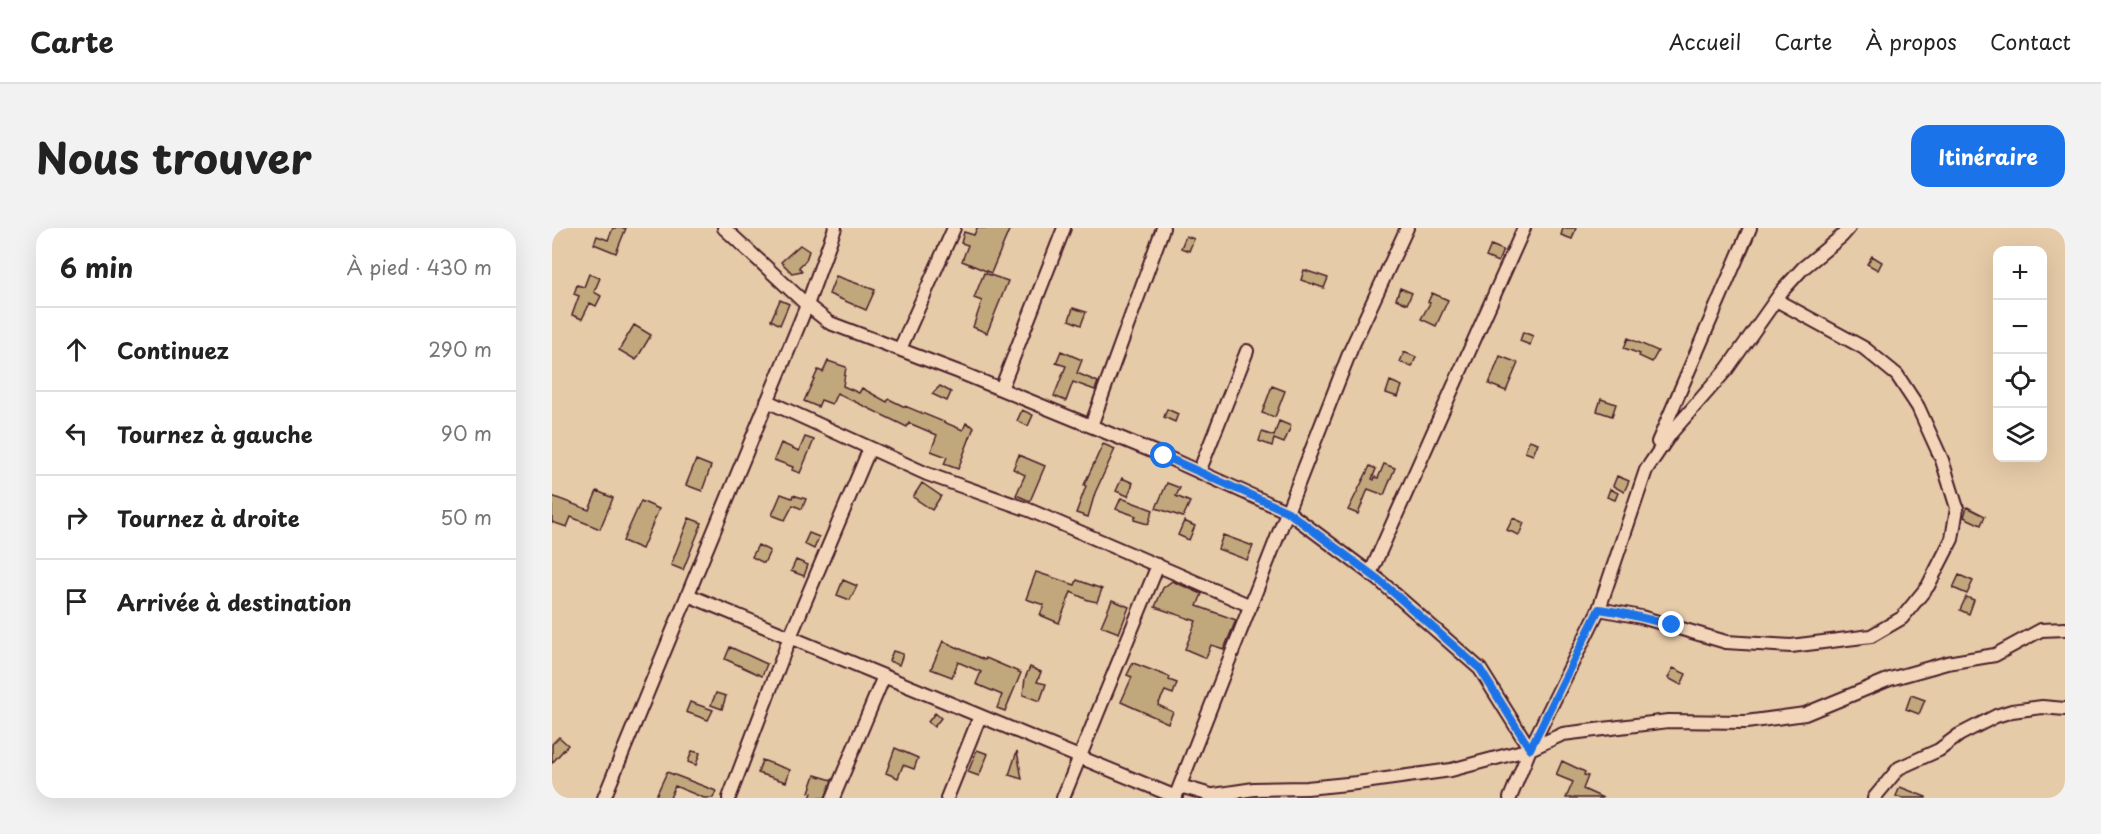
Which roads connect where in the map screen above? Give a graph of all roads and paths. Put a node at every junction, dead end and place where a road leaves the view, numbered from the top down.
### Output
1 (724, 228) edge
2 (835, 228) edge
3 (954, 228) edge
4 (1064, 228) edge
5 (1163, 228) edge
6 (1407, 228) edge
7 (1524, 228) edge
8 (1750, 228) edge
9 (1849, 228) edge
10 (1776, 300) junction
11 (807, 305) junction
12 (900, 349) junction
13 (1247, 351) dead end
14 (1000, 389) junction
15 (767, 401) junction
16 (1091, 426) junction
17 (870, 448) junction
18 (1646, 470) junction
19 (1199, 472) junction
20 (1288, 512) junction
21 (1158, 565) junction
22 (1371, 574) junction
23 (688, 595) junction
24 (1251, 606) junction
25 (1599, 609) junction
26 (2065, 629) edge
27 (790, 637) junction
28 (884, 676) junction
29 (2065, 709) edge
30 (980, 716) junction
31 (1530, 749) junction
32 (1079, 757) junction
33 (1177, 794) edge
34 (1219, 796) edge
35 (604, 798) edge
36 (729, 798) edge
37 (833, 798) edge
38 (947, 798) edge
39 (1063, 798) edge
40 (1510, 798) edge
41 (1874, 798) edge

1 - 11 street
2 - 11 street
3 - 12 street
4 - 14 street
5 - 16 street
6 - 20 street
7 - 22 street
8 - 18 street
9 - 10 street
10 - 18 street
10 - 25 street
11 - 12 street
11 - 15 street
12 - 14 street
13 - 19 street
14 - 16 street
15 - 17 street
15 - 23 street
16 - 19 street
17 - 21 street
17 - 27 street
18 - 25 street
19 - 20 street
20 - 22 street
20 - 24 street
21 - 24 street
21 - 32 street
22 - 31 street
23 - 27 street
23 - 35 street
24 - 33 street
25 - 31 street
26 - 31 street
27 - 28 street
27 - 36 street
28 - 30 street
28 - 37 street
29 - 41 street
30 - 32 street
30 - 38 street
31 - 34 street
31 - 40 street
32 - 33 street
32 - 39 street
33 - 34 street

